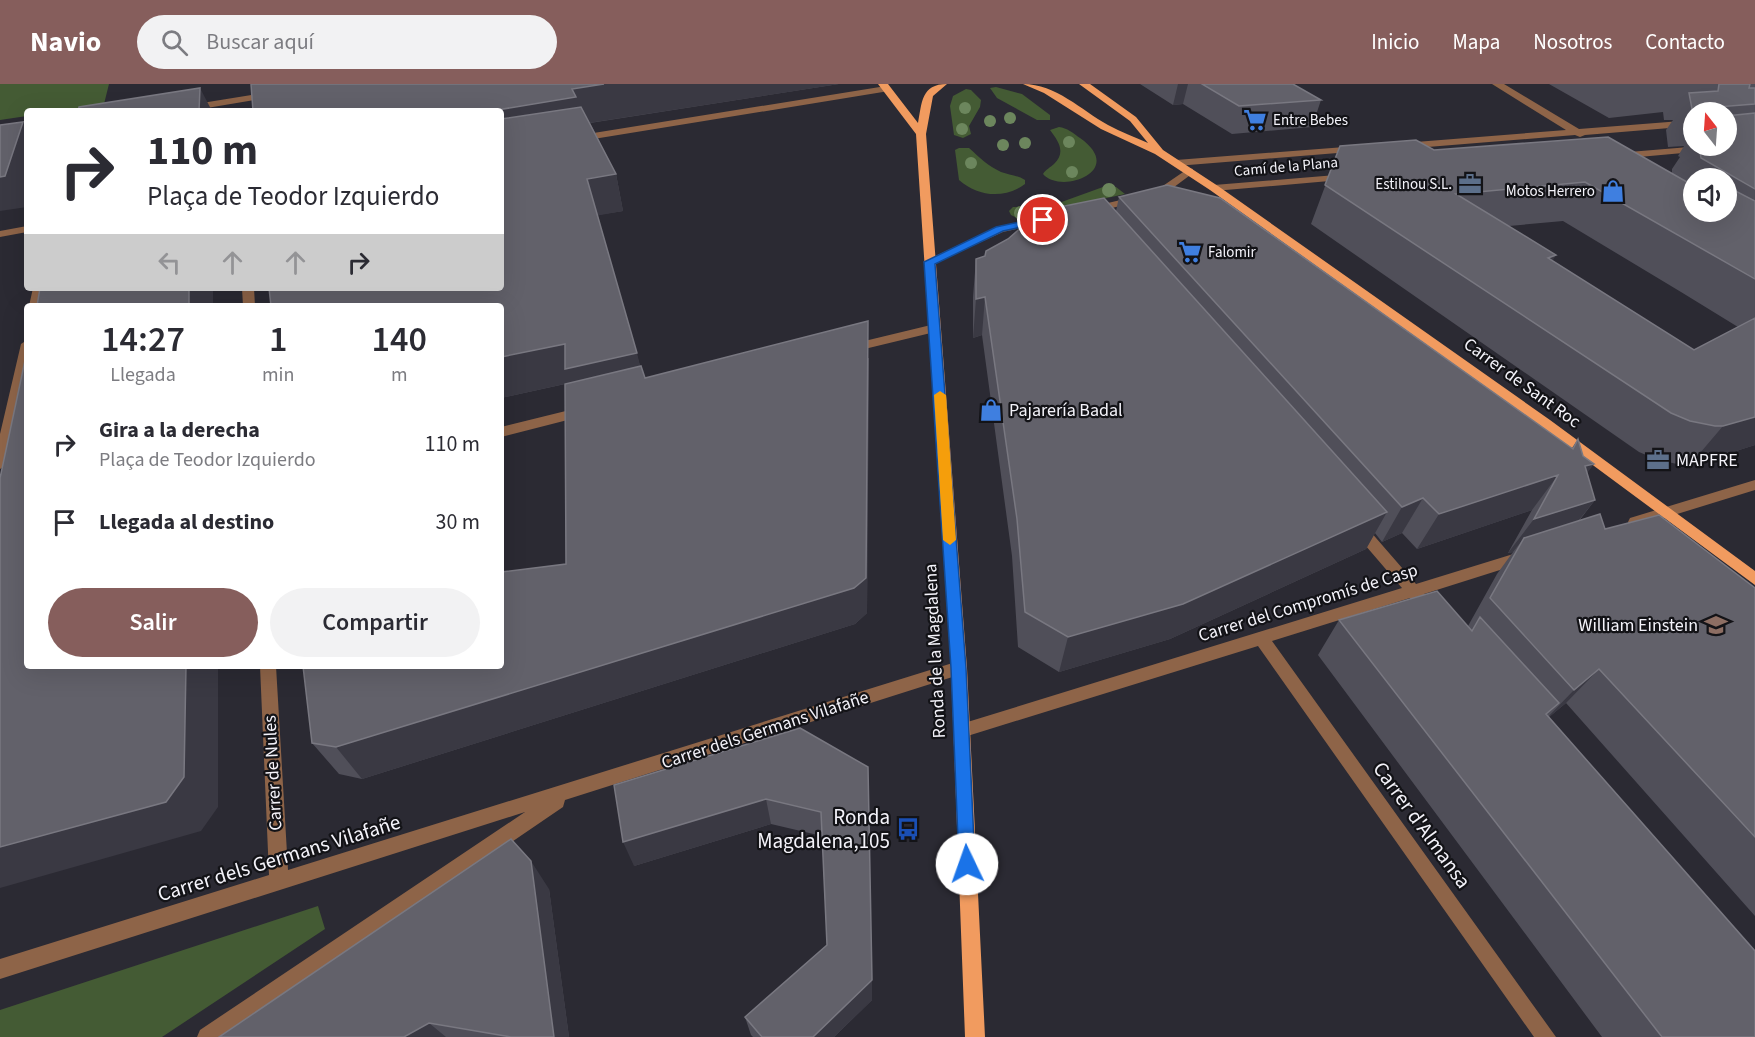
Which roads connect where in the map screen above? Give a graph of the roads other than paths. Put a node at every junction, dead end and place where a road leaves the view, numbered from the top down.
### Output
1 (942, 84) edge
2 (1028, 84) edge
3 (1084, 84) edge
4 (1497, 84) edge
5 (885, 86) edge
6 (281, 93) edge
7 (260, 96) junction
8 (189, 108) edge
9 (258, 108) edge
10 (1683, 124) edge
11 (1579, 132) junction
12 (921, 134) junction
13 (559, 142) edge
14 (1588, 145) edge
15 (1389, 147) edge
16 (1365, 148) edge
17 (1160, 152) junction
18 (1683, 152) edge
19 (1176, 163) junction
20 (1610, 163) edge
21 (1188, 171) junction
22 (1354, 177) edge
23 (1214, 188) junction
24 (1053, 218) edge
25 (1100, 227) edge
26 (24, 230) edge
27 (0, 234) edge
28 (929, 262) junction
29 (935, 328) junction
30 (832, 353) edge
31 (24, 357) edge
32 (604, 407) edge
33 (504, 431) edge
34 (0, 464) edge
35 (1755, 485) edge
36 (1666, 512) junction
37 (1350, 518) edge
38 (1618, 527) edge
39 (1538, 552) edge
40 (1755, 579) edge
41 (1413, 591) junction
42 (1444, 626) edge
43 (1261, 638) junction
44 (959, 668) junction
45 (268, 669) edge
46 (961, 731) junction
47 (572, 791) junction
48 (279, 880) junction
49 (0, 969) edge
50 (207, 1037) edge
51 (975, 1037) edge
52 (1546, 1037) edge

1 - 12 main road, Ronda de la Magdalena
2 - 17 main road
3 - 17 main road
4 - 11 street
5 - 12 main road
5 - 13 street
6 - 7 street
7 - 8 street
7 - 9 street
10 - 11 street
11 - 14 street
11 - 15 street
12 - 28 main road, Ronda de la Magdalena
16 - 19 street, Camí de la Plana
17 - 19 main road, Carrer de Sant Roc
18 - 20 street
19 - 21 main road, Carrer de Sant Roc
21 - 23 main road, Carrer de Sant Roc
21 - 25 street
22 - 23 street, Camí de la Plana
23 - 36 main road, Carrer de Sant Roc
24 - 28 street
26 - 27 street
28 - 29 main road, Ronda de la Magdalena
29 - 30 street
29 - 44 main road, Ronda de la Magdalena
31 - 34 street
32 - 33 street
35 - 36 street
36 - 38 street
36 - 40 main road, Carrer de Sant Roc
37 - 41 street
39 - 41 street, Carrer del Compromís de Casp
41 - 42 street
41 - 43 street, Carrer del Compromís de Casp
43 - 46 street, Carrer del Compromís de Casp
43 - 52 street, Carrer d'Almansa
44 - 46 main road, Ronda de la Magdalena
44 - 47 street, Carrer dels Germans Vilafañe
45 - 48 street, Carrer de Nules
46 - 51 main road, Ronda de la Magdalena
47 - 48 street, Carrer dels Germans Vilafañe
47 - 50 street, Carrer dels Germans Vilafañe
48 - 49 street, Carrer dels Germans Vilafañe

